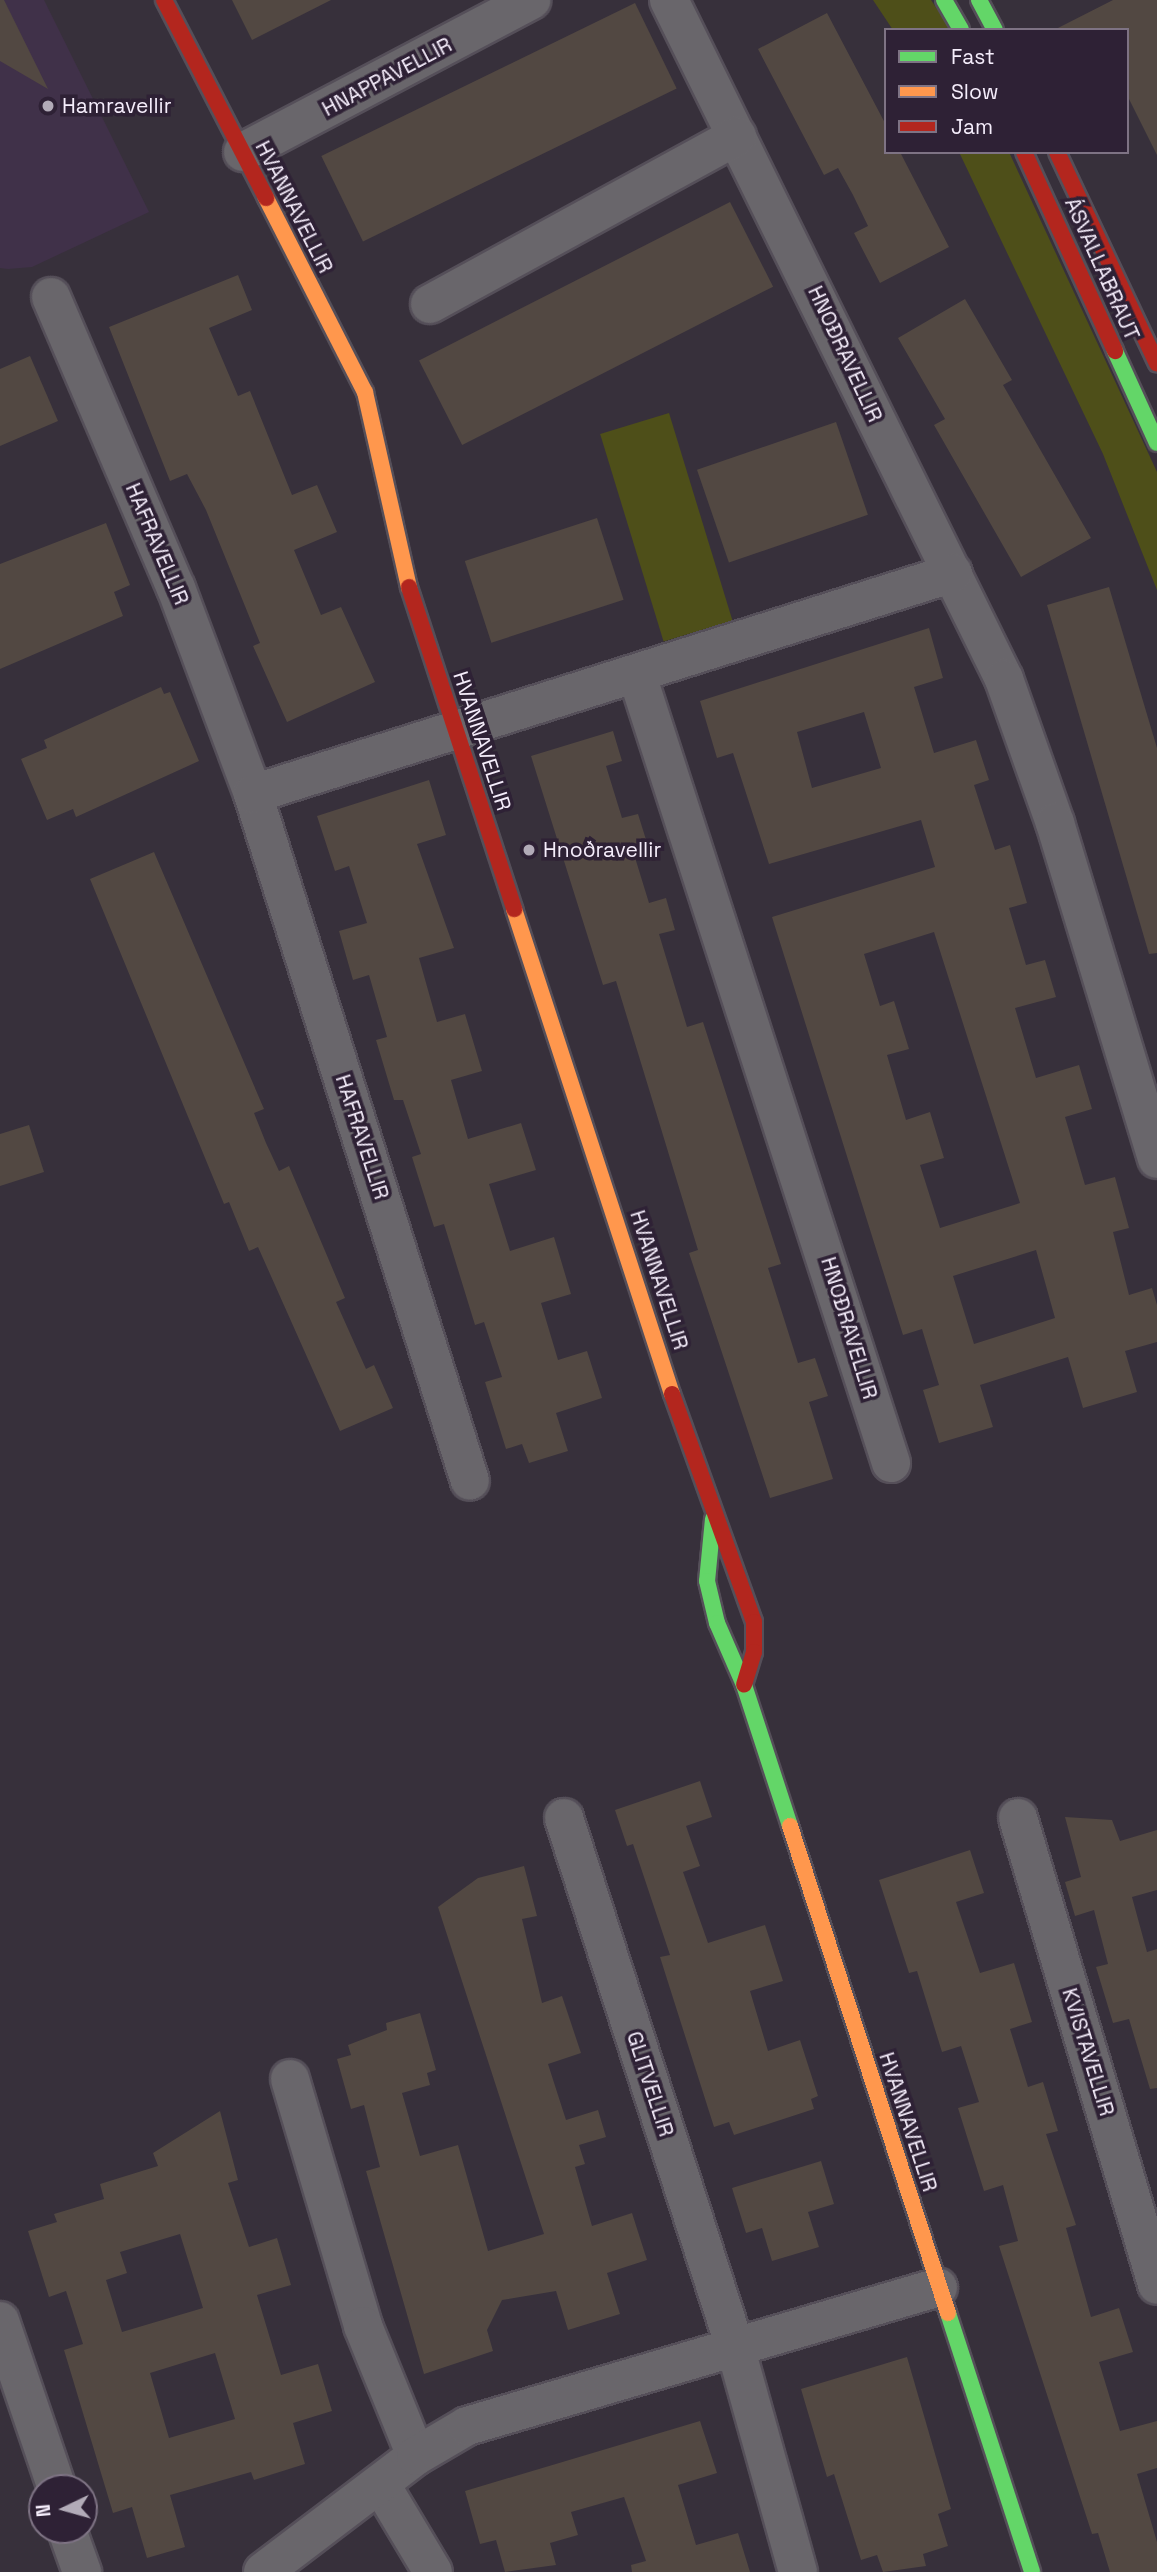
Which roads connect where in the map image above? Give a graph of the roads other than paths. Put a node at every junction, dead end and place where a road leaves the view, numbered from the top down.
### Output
1 (164, 0) edge
2 (531, 0) edge
3 (668, 0) edge
4 (944, 0) edge
5 (979, 0) edge
6 (960, 28) edge
7 (994, 28) edge
8 (737, 136) junction
9 (243, 152) junction
10 (1025, 154) edge
11 (1059, 154) edge
12 (51, 297) dead end
13 (430, 304) dead end
14 (1157, 364) edge
15 (1157, 443) edge
16 (953, 573) junction
17 (637, 675) junction
18 (457, 733) junction
19 (253, 794) junction
20 (1157, 1159) edge
21 (891, 1463) dead end
22 (471, 1480) dead end
23 (713, 1519) junction
24 (744, 1685) junction
25 (564, 1818) dead end
26 (1018, 1818) dead end
27 (290, 2079) dead end
28 (1157, 2285) edge
29 (938, 2287) junction
30 (0, 2321) edge
31 (736, 2350) junction
32 (416, 2456) junction
33 (52, 2474) edge
34 (382, 2486) junction
35 (71, 2544) edge
36 (82, 2572) edge
37 (263, 2572) edge
38 (433, 2572) edge
39 (798, 2572) edge
40 (1032, 2572) edge

1 - 9 street, HVANNAVELLIR
2 - 9 street, HNAPPAVELLIR
3 - 8 street, HNOÐRAVELLIR
4 - 6 street
5 - 7 street
8 - 13 street
8 - 16 street, HNOÐRAVELLIR
9 - 18 street, HVANNAVELLIR
10 - 15 street, ÁSVALLABRAUT
11 - 14 street, ÁSVALLABRAUT
12 - 19 street, HAFRAVELLIR
16 - 17 street
16 - 20 street, HNOÐRAVELLIR
17 - 18 street
17 - 21 street, HNOÐRAVELLIR
18 - 19 street
18 - 23 street, HVANNAVELLIR
19 - 22 street, HAFRAVELLIR
23 - 24 street, HVANNAVELLIR
23 - 24 street, HVANNAVELLIR
24 - 29 street, HVANNAVELLIR
25 - 31 street, GLITVELLIR
26 - 28 street, KVISTAVELLIR
27 - 32 street
29 - 31 street
29 - 40 street, HVANNAVELLIR
30 - 33 street
31 - 32 street
31 - 39 street, GLITVELLIR
32 - 34 street
34 - 37 street
34 - 38 street
35 - 36 street

